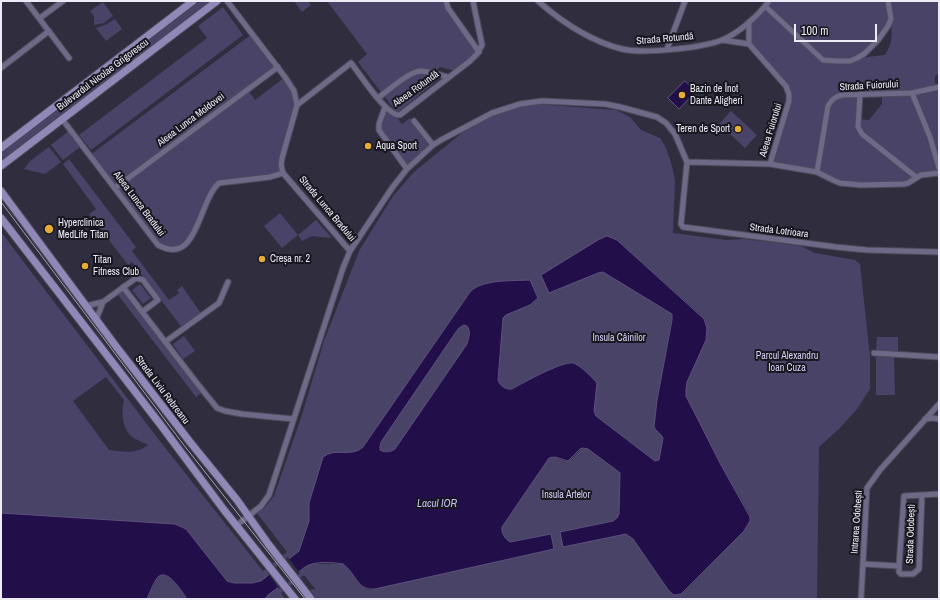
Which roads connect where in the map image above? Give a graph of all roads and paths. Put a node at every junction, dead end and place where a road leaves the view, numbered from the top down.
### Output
1 (26, 1) edge
2 (63, 1) edge
3 (193, 1) edge
4 (217, 1) edge
5 (227, 1) edge
6 (446, 1) edge
7 (473, 1) edge
8 (538, 1) edge
9 (685, 1) edge
10 (769, 1) edge
11 (888, 1) edge
12 (765, 6) junction
13 (40, 18) junction
14 (749, 22) junction
15 (49, 31) junction
16 (722, 40) junction
17 (749, 44) junction
18 (667, 49) junction
19 (479, 52) junction
20 (69, 58) dead end
21 (278, 67) junction
22 (1, 68) edge
23 (448, 77) junction
24 (939, 86) edge
25 (912, 93) junction
26 (860, 94) junction
27 (378, 98) junction
28 (296, 105) junction
29 (385, 107) junction
30 (62, 119) junction
31 (414, 121) dead end
32 (433, 145) junction
33 (1, 148) edge
34 (687, 162) junction
35 (770, 164) junction
36 (1, 166) edge
37 (939, 168) edge
38 (407, 169) junction
39 (283, 172) junction
40 (817, 172) junction
41 (939, 174) edge
42 (916, 177) junction
43 (115, 188) junction
44 (1, 192) edge
45 (1, 218) edge
46 (350, 251) junction
47 (939, 252) edge
48 (228, 282) dead end
49 (123, 287) junction
50 (103, 302) junction
51 (86, 306) junction
52 (142, 312) junction
53 (96, 320) junction
54 (165, 342) junction
55 (874, 353) dead end
56 (939, 357) edge
57 (939, 404) edge
58 (293, 419) junction
59 (925, 419) junction
60 (939, 419) edge
61 (939, 494) edge
62 (922, 495) junction
63 (249, 516) junction
64 (237, 525) junction
65 (863, 564) junction
66 (899, 566) junction
67 (295, 598) edge
68 (311, 599) edge
69 (861, 599) edge

1 - 13 street
2 - 13 street
3 - 33 main road, Bulevardul Nicolae Grigorescu
4 - 30 main road, Bulevardul Nicolae Grigorescu
5 - 21 street
6 - 19 street
7 - 19 street
8 - 18 street, Strada Rotundă
9 - 18 street
10 - 12 street, Strada Rotundă
11 - 12 street
12 - 14 street, Strada Rotundă
13 - 15 street
14 - 16 street, Strada Rotundă
14 - 17 street
15 - 20 street
15 - 22 street
16 - 17 street
16 - 18 street, Strada Rotundă
17 - 35 street, Aleea Fuiorului
19 - 23 street, Aleea Rotundă
21 - 28 street
21 - 43 street, Aleea Lunca Moldovei
23 - 27 street
23 - 29 street, Aleea Rotundă
24 - 25 street
25 - 26 street, Strada Fuiorului
25 - 37 street
26 - 40 street, Strada Fuiorului
26 - 42 street
27 - 28 street, Aleea Rotundă
27 - 29 street, Aleea Rotundă
28 - 39 street
29 - 38 street
30 - 36 main road, Bulevardul Nicolae Grigorescu
30 - 43 street, Aleea Lunca Bradului
31 - 32 street
32 - 34 street, Strada Lotrioara
32 - 38 street, Strada Lotrioara
34 - 35 street
34 - 47 street, Strada Lotrioara
35 - 40 street
38 - 46 street, Strada Lotrioara
39 - 43 street, Aleea Lunca Bradului
39 - 46 street, Strada Lunca Bradului
40 - 42 street
41 - 42 street
44 - 51 main road, Strada Liviu Rebreanu
45 - 64 main road
46 - 58 street, Strada Lunca Bradului
48 - 54 street
49 - 50 street
49 - 52 street
49 - 52 street
50 - 51 street
50 - 53 street
51 - 53 main road, Strada Liviu Rebreanu
52 - 54 street
53 - 63 main road, Strada Liviu Rebreanu
54 - 58 street
55 - 56 street
57 - 59 street, Intrarea Odobești
58 - 63 street, Strada Lunca Bradului
59 - 60 street
59 - 65 street, Intrarea Odobești
61 - 62 street, Strada Odobești
62 - 66 street, Strada Odobești
62 - 66 street, Strada Odobești
63 - 64 street, Strada Lunca Bradului
63 - 68 main road, Strada Liviu Rebreanu
64 - 67 main road
65 - 66 street, Strada Odobești
65 - 69 street, Intrarea Odobești

